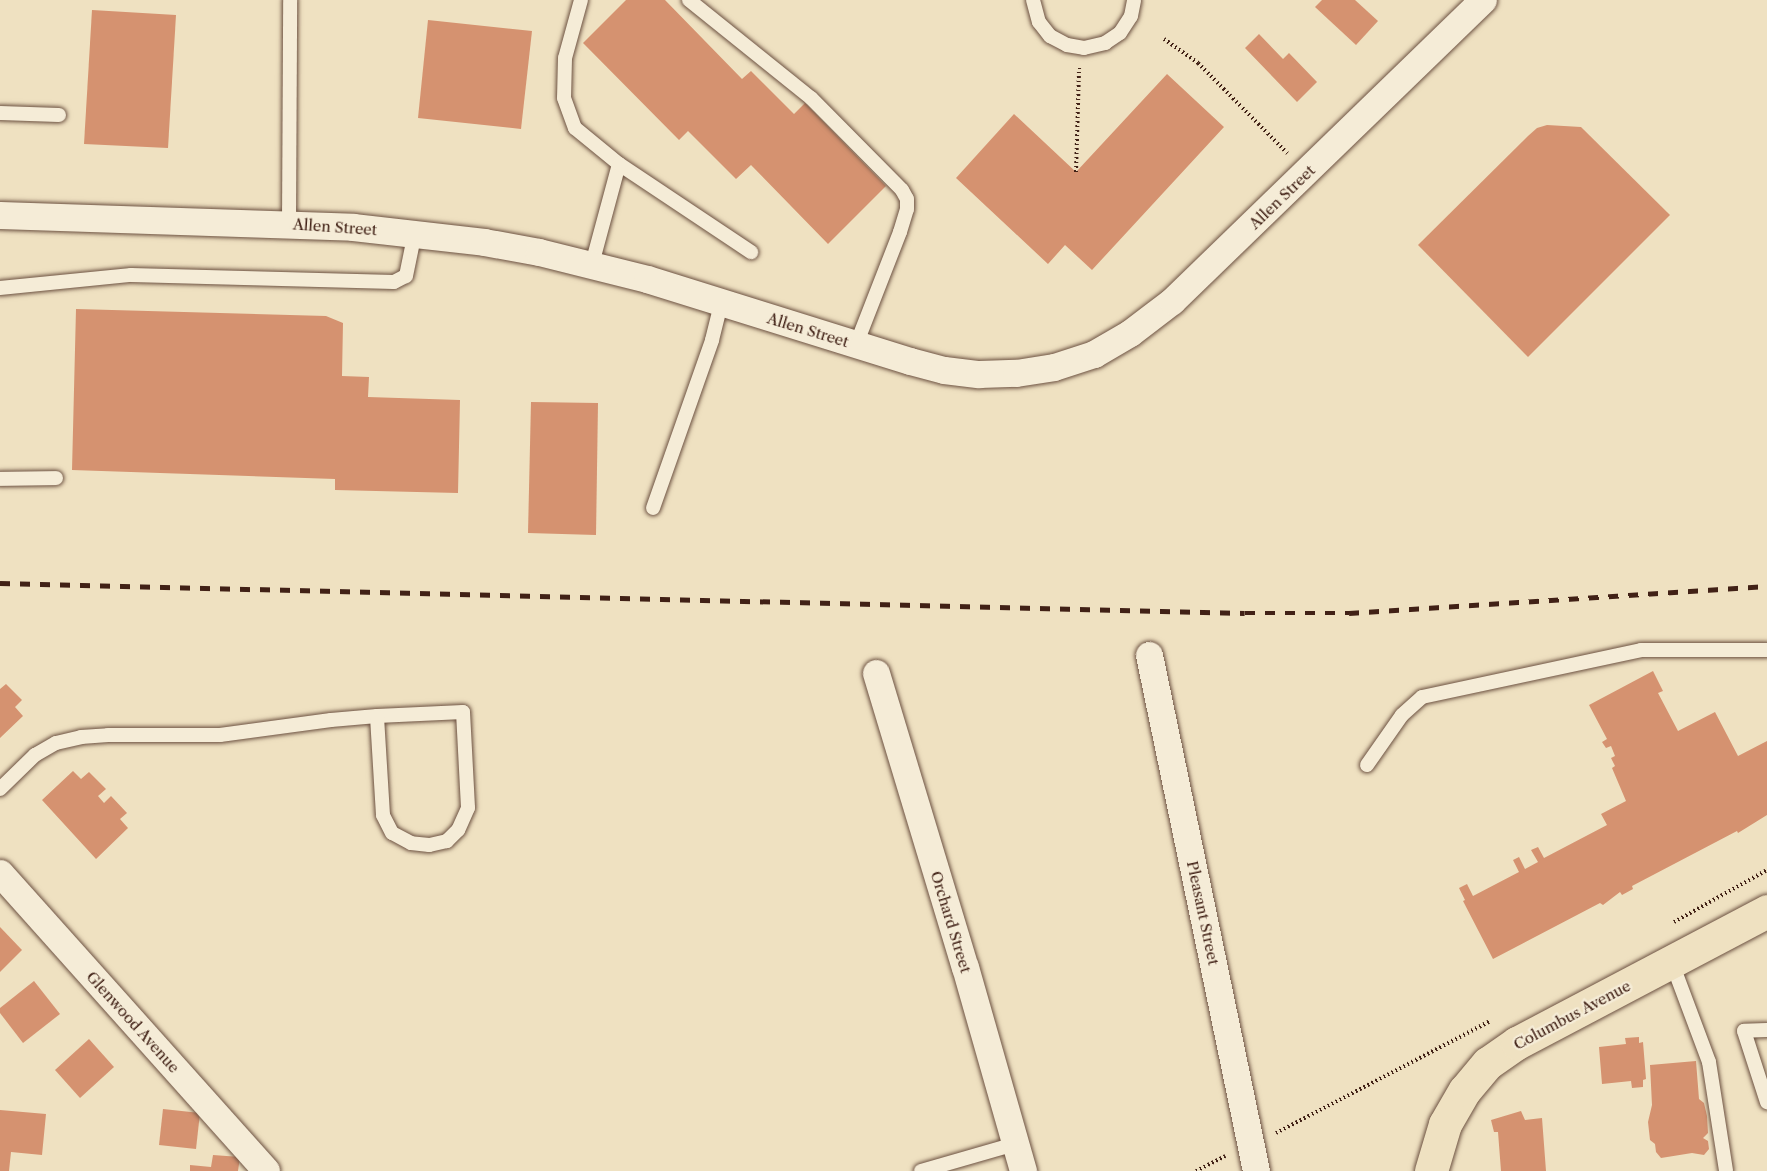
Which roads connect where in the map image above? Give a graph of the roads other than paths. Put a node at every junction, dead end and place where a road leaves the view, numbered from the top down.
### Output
1 (290, 0) edge
2 (581, 0) edge
3 (689, 0) edge
4 (1033, 0) edge
5 (1134, 0) edge
6 (1483, 0) edge
7 (0, 113) edge
8 (59, 115) dead end
9 (619, 164) junction
10 (0, 215) edge
11 (289, 224) junction
12 (415, 232) junction
13 (751, 252) dead end
14 (592, 264) junction
15 (0, 288) edge
16 (721, 303) junction
17 (856, 345) junction
18 (56, 478) dead end
19 (0, 479) edge
20 (653, 508) dead end
21 (1767, 650) edge
22 (1149, 655) dead end
23 (876, 673) dead end
24 (377, 716) junction
25 (1366, 765) dead end
26 (0, 789) edge
27 (0, 873) edge
28 (1767, 911) edge
29 (1672, 963) junction
30 (1767, 1030) edge
31 (1767, 1102) edge
32 (1015, 1144) junction
33 (267, 1171) edge
34 (921, 1171) edge
35 (1023, 1171) edge
36 (1256, 1171) edge
37 (1431, 1171) edge
38 (1726, 1171) edge

1 - 11 lane
2 - 9 lane
3 - 17 lane
4 - 5 lane
6 - 17 street, Allen Street
7 - 8 lane
9 - 13 lane
9 - 14 lane
10 - 11 street, Allen Street
11 - 12 street, Allen Street
12 - 14 street, Allen Street
12 - 15 lane
14 - 16 street, Allen Street
16 - 17 street, Allen Street
16 - 20 lane
18 - 19 lane
21 - 25 lane
22 - 36 street, Pleasant Street
23 - 32 street, Orchard Street
24 - 24 lane
24 - 26 lane
27 - 33 street, Glenwood Avenue
28 - 29 main road, Columbus Avenue
29 - 37 main road, Columbus Avenue
29 - 38 lane
30 - 31 lane
32 - 34 lane
32 - 35 street, Orchard Street

